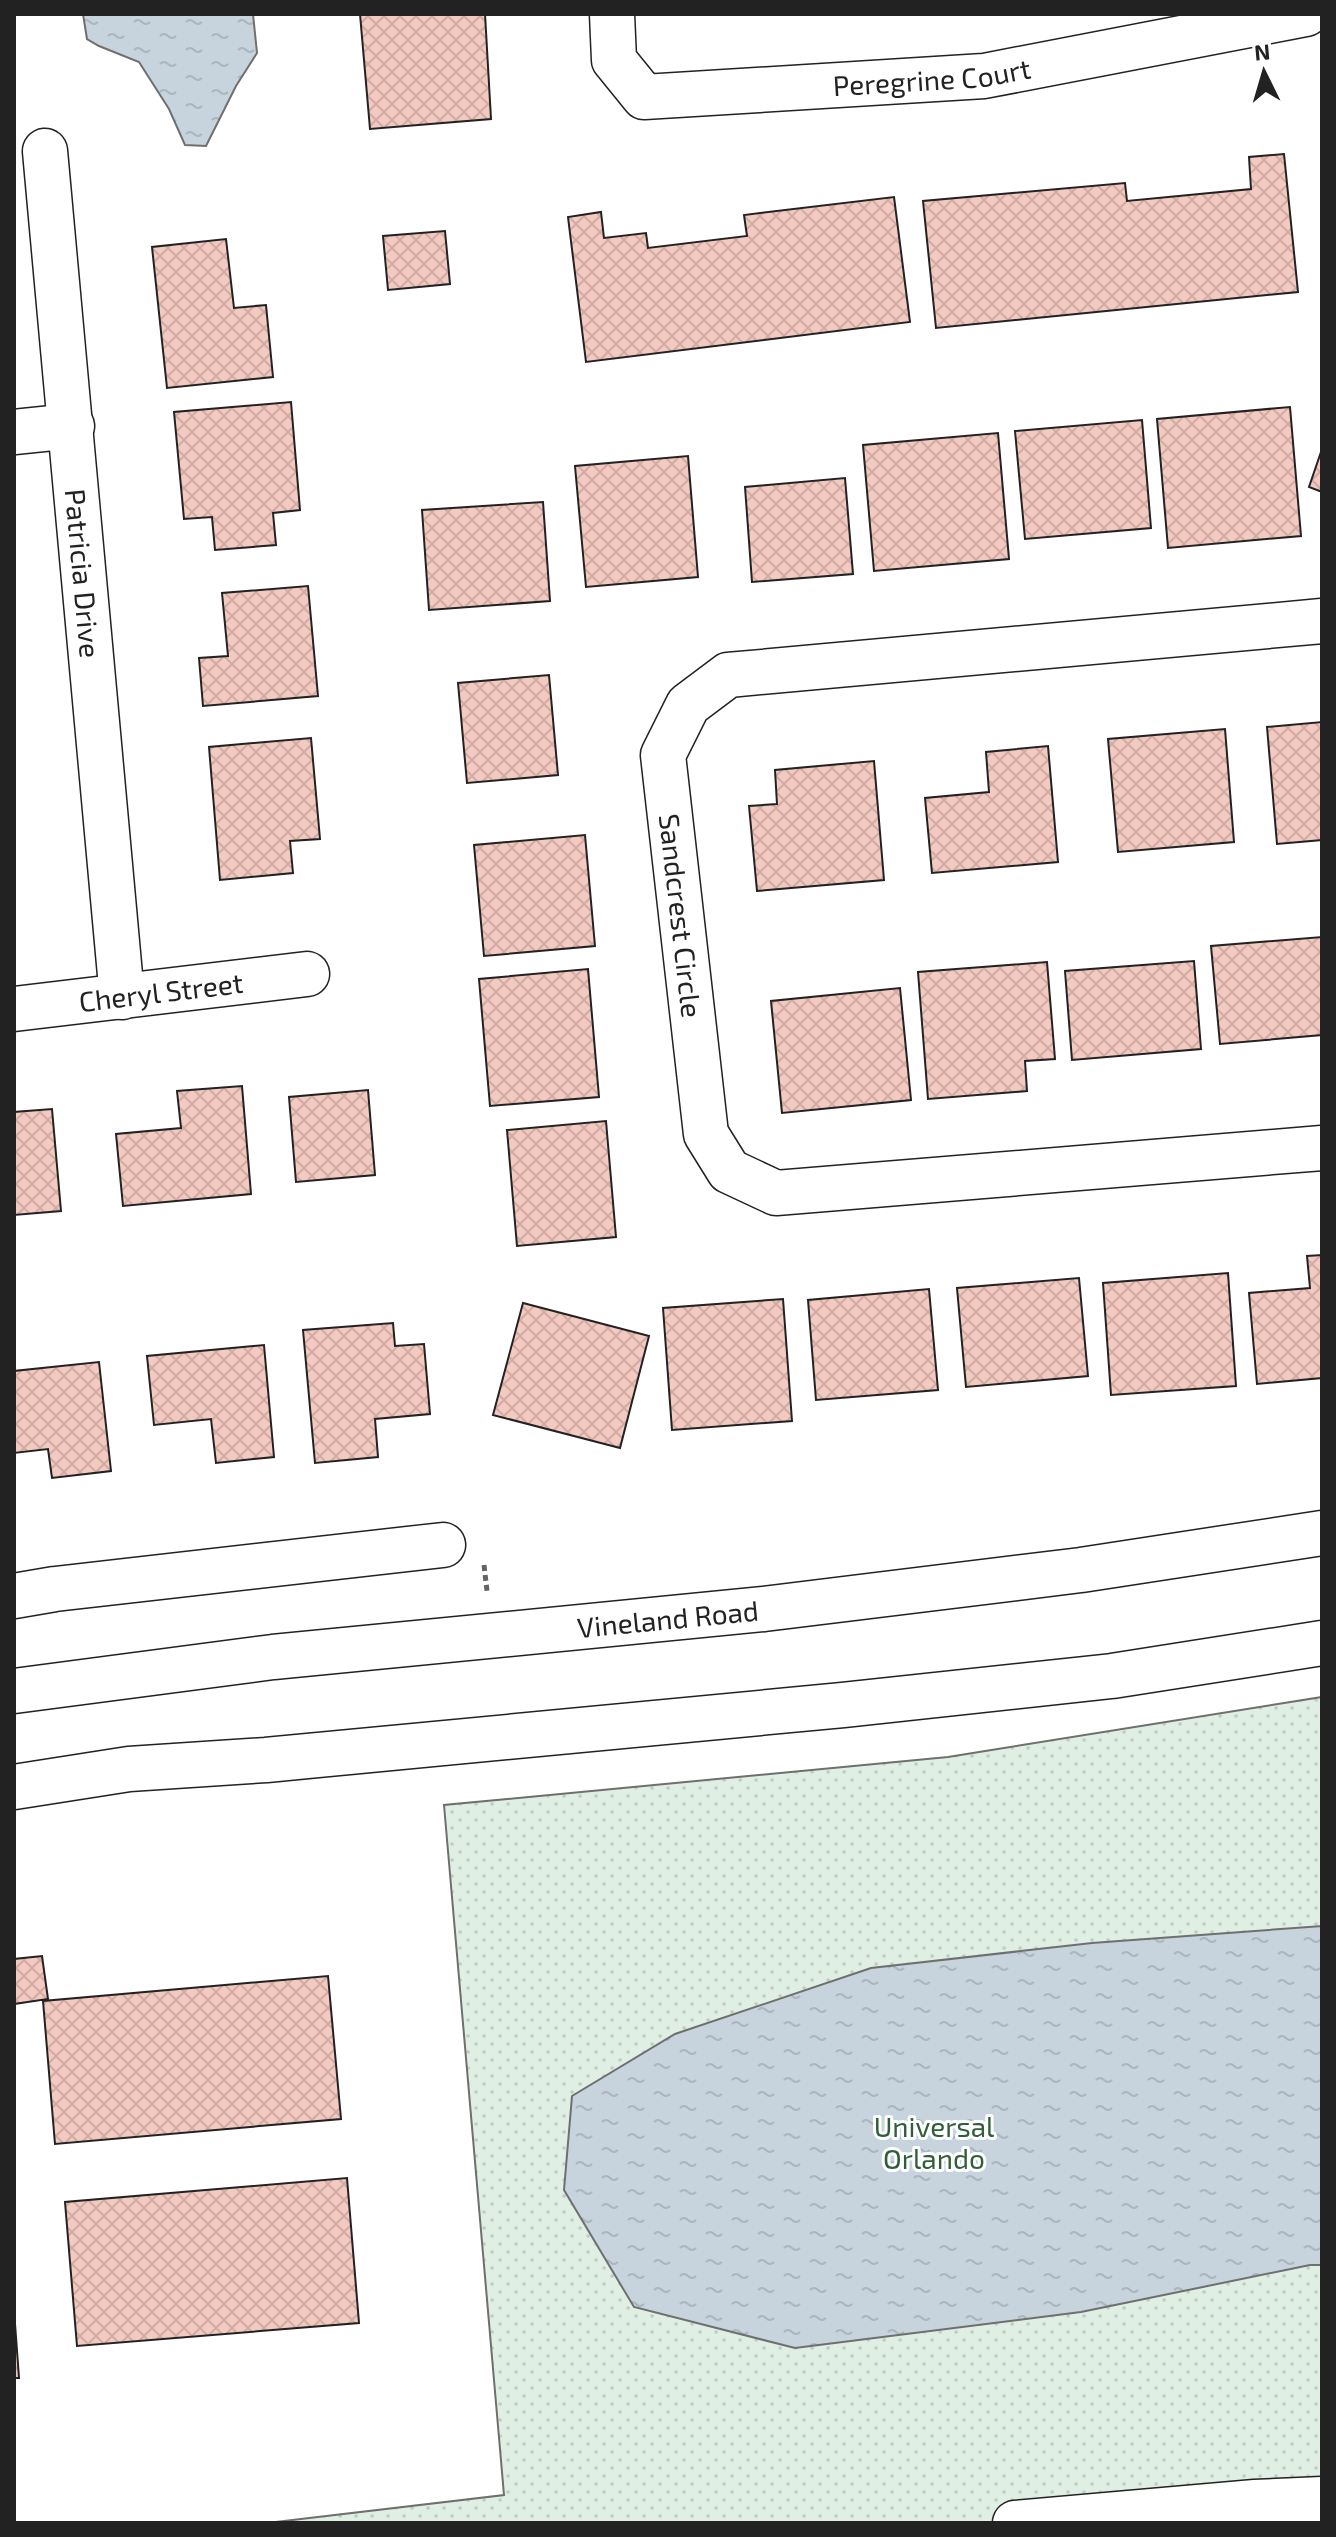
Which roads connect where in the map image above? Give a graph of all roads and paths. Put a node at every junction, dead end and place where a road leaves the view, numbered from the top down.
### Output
1 (612, 14) edge
2 (1306, 14) edge
3 (45, 151) dead end
4 (72, 426) junction
5 (14, 432) edge
6 (1322, 621) edge
7 (307, 974) dead end
8 (122, 997) junction
9 (14, 1009) edge
10 (1322, 1148) edge
11 (1322, 1533) edge
12 (443, 1545) joint
13 (14, 1596) edge
14 (492, 1636) junction
15 (1322, 1643) edge
16 (14, 1691) edge
17 (14, 1787) edge
18 (1322, 2499) edge
19 (1015, 2523) edge

1 - 2 street, Peregrine Court
3 - 4 street, Patricia Drive
4 - 5 street
4 - 8 street, Patricia Drive
6 - 10 street, Sandcrest Circle
7 - 8 street, Cheryl Street
8 - 9 street, Cheryl Street
11 - 14 street, Vineland Road
12 - 13 street
12 - 14 path
14 - 16 street, Vineland Road
15 - 17 street
18 - 19 street

